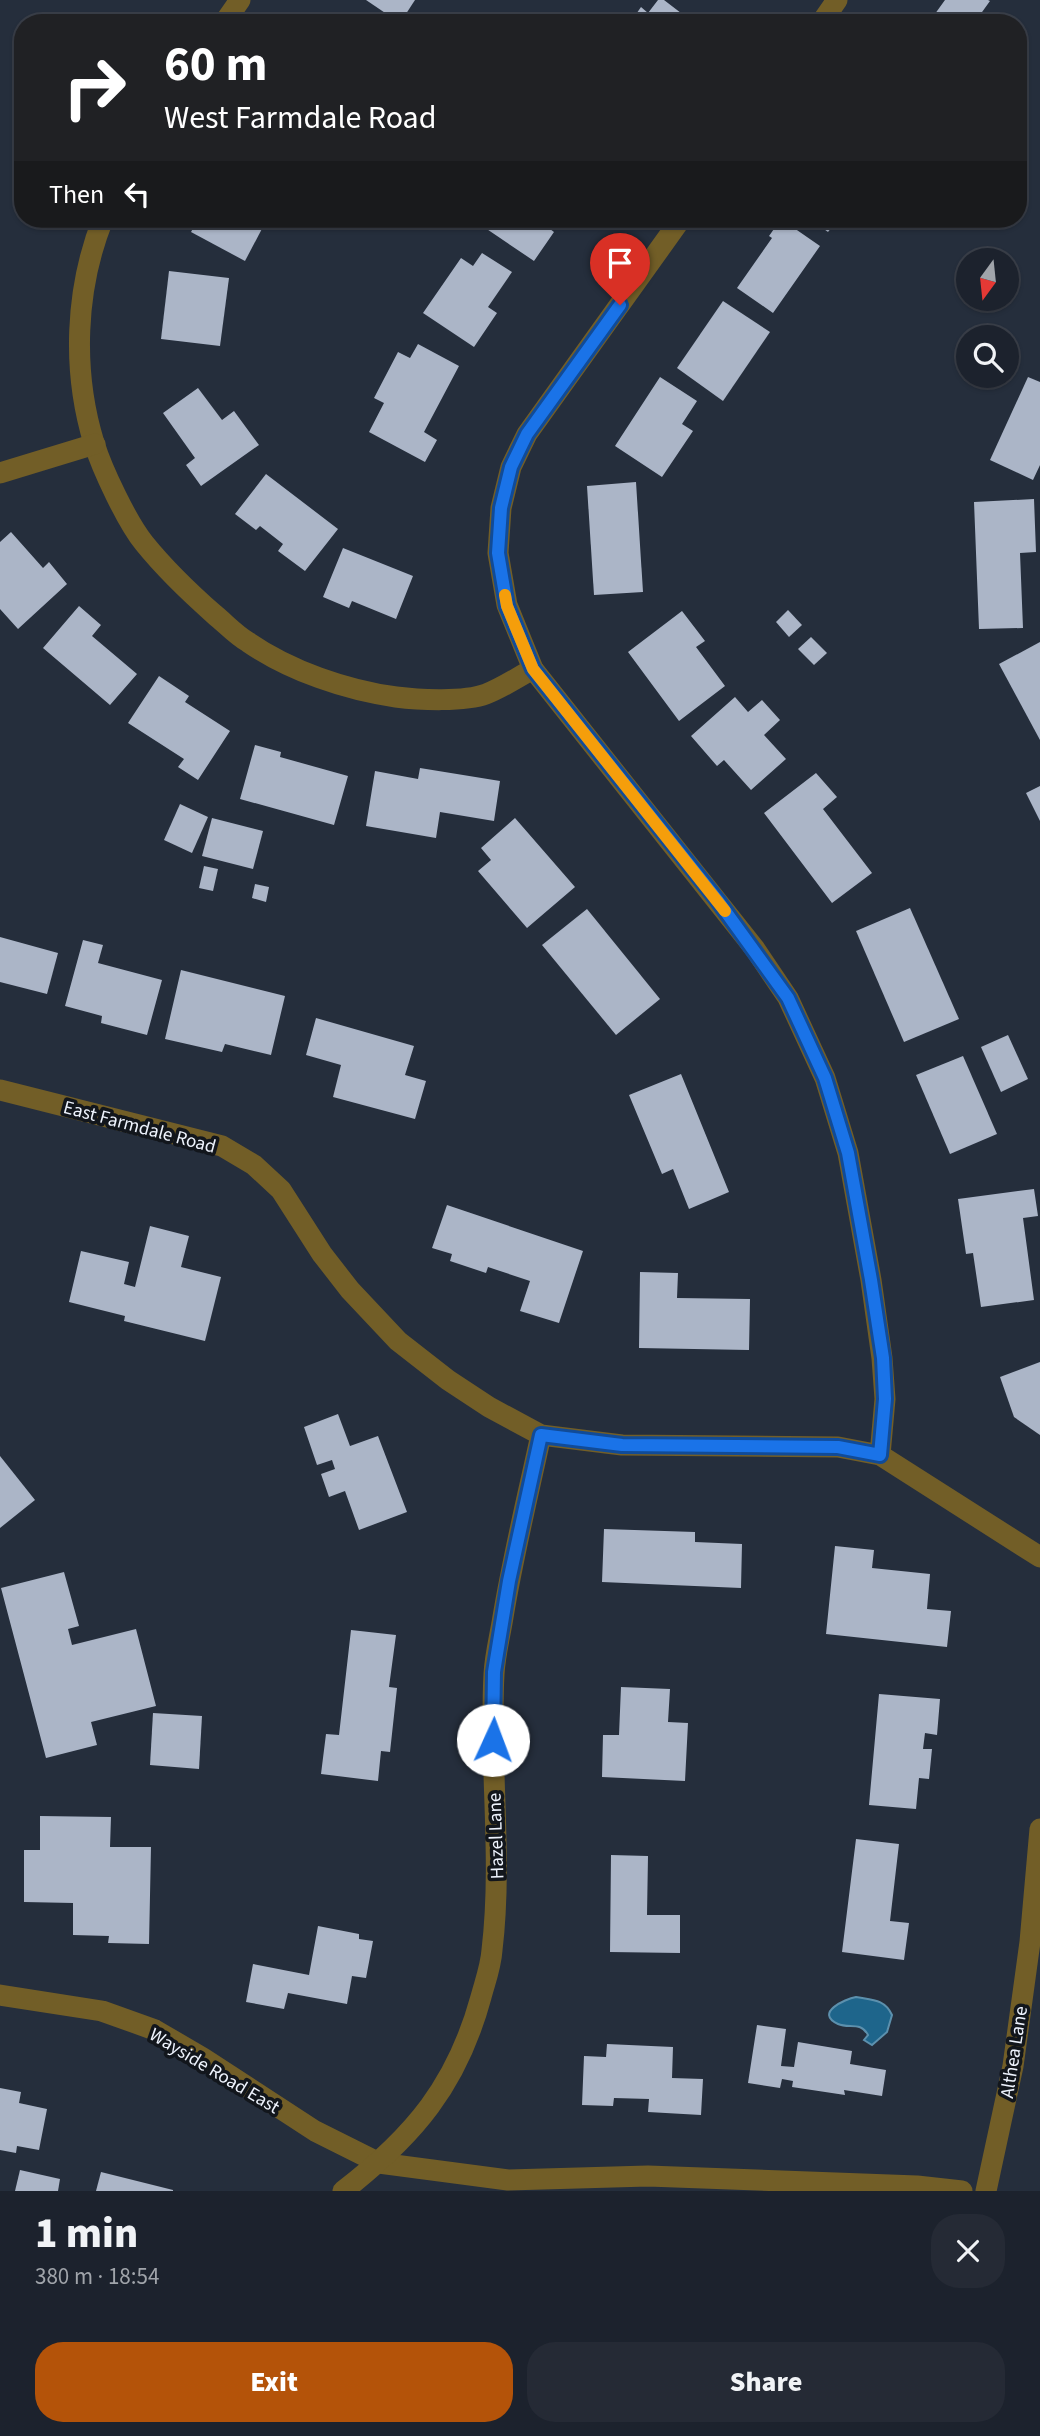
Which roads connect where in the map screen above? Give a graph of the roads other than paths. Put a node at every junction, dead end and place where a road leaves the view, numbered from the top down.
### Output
1 (99, 228) edge
2 (675, 228) edge
3 (94, 444) junction
4 (0, 473) edge
5 (533, 669) junction
6 (0, 1090) edge
7 (541, 1435) junction
8 (880, 1455) junction
9 (1040, 1557) edge
10 (1040, 1829) edge
11 (0, 1995) edge
12 (379, 2163) junction
13 (342, 2191) edge
14 (962, 2191) edge
15 (986, 2191) edge

1 - 3 street
2 - 5 street
3 - 4 street
3 - 5 street
5 - 8 street
6 - 7 street, East Farmdale Road
7 - 8 street
7 - 12 street, Hazel Lane
8 - 9 street
10 - 15 street, Althea Lane
11 - 12 street, Wayside Road East
12 - 13 street, Hazel Lane
12 - 14 street, Wayside Road East

